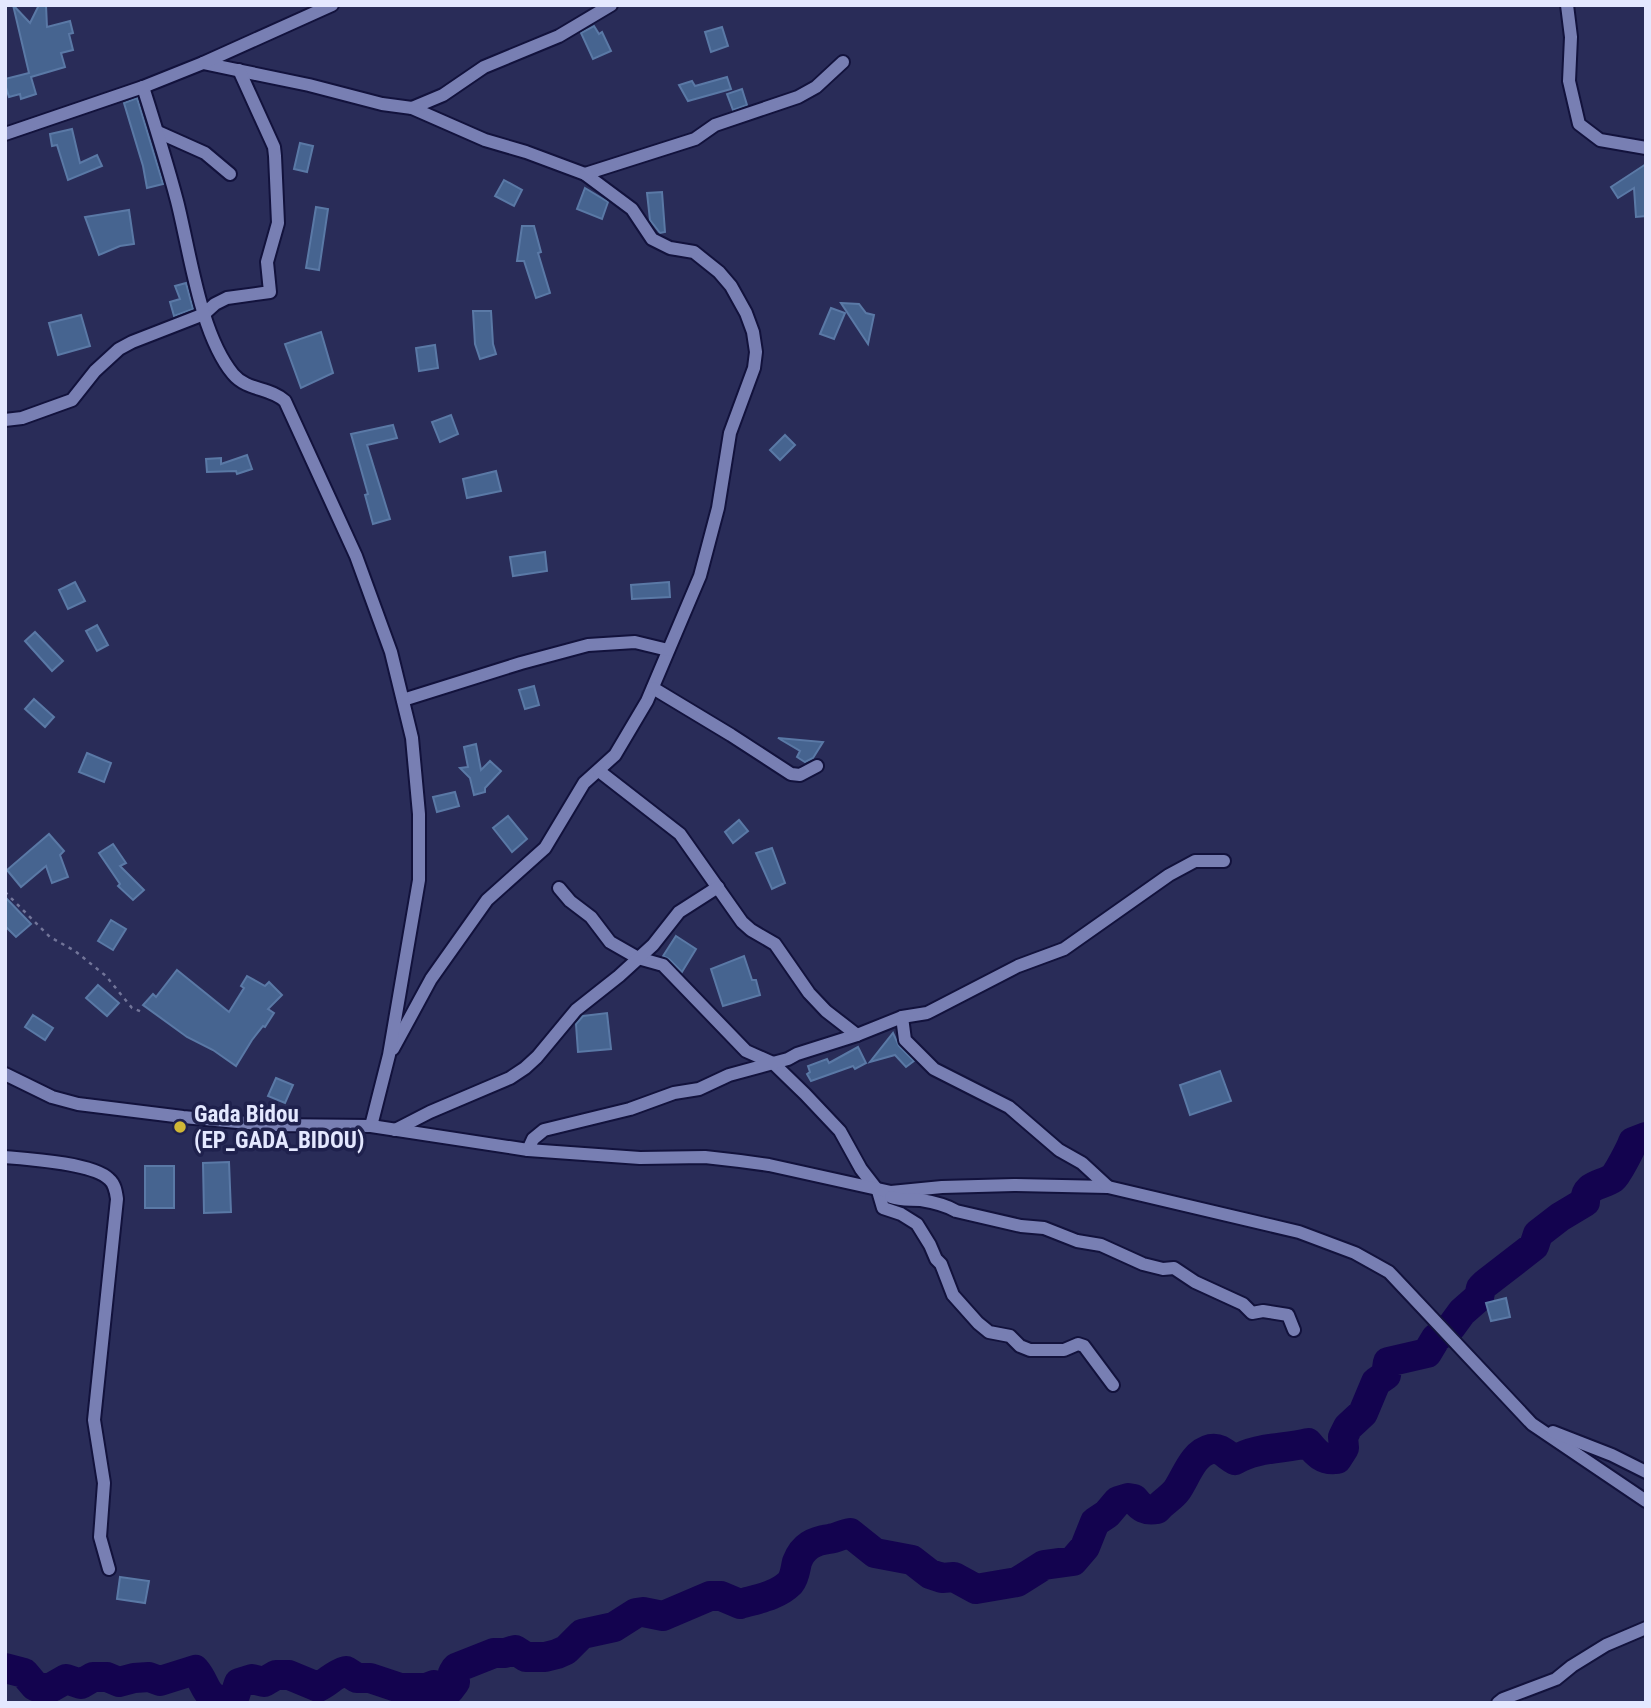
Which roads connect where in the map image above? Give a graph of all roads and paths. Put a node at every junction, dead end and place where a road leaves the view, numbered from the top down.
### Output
1 (332, 5) edge
2 (611, 5) edge
3 (1567, 5) edge
4 (843, 62) dead end
5 (203, 63) junction
6 (239, 70) junction
7 (143, 87) junction
8 (412, 108) junction
9 (158, 132) junction
10 (5, 134) edge
11 (1646, 148) edge
12 (230, 174) dead end
13 (585, 174) junction
14 (204, 314) junction
15 (5, 420) edge
16 (668, 650) junction
17 (653, 688) junction
18 (402, 700) junction
19 (817, 766) dead end
20 (599, 771) junction
21 (1224, 861) dead end
22 (718, 887) junction
23 (559, 888) dead end
24 (5, 892) edge
25 (638, 958) junction
26 (142, 1012) dead end
27 (902, 1017) junction
28 (857, 1035) junction
29 (390, 1055) junction
30 (773, 1063) junction
31 (5, 1074) edge
32 (371, 1126) junction
33 (395, 1130) junction
34 (528, 1150) junction
35 (5, 1157) edge
36 (1108, 1187) junction
37 (878, 1191) junction
38 (1294, 1330) dead end
39 (1113, 1385) dead end
40 (1532, 1424) junction
41 (1646, 1472) edge
42 (1646, 1501) edge
43 (109, 1569) dead end
44 (1646, 1628) edge
45 (1498, 1703) edge

1 - 5 street
2 - 8 street
3 - 11 street
4 - 13 street
5 - 6 street
5 - 7 street
6 - 8 street
6 - 14 street
7 - 9 street
7 - 10 street
8 - 13 street
9 - 12 street
9 - 14 street
13 - 16 street
14 - 15 street
14 - 18 street
16 - 17 street
16 - 18 street
17 - 19 street
17 - 20 street
18 - 29 street
20 - 22 street
20 - 29 street
21 - 27 street
22 - 25 street
22 - 28 street
23 - 25 street
24 - 26 path
25 - 30 street
25 - 33 street
27 - 28 street
27 - 36 street
28 - 30 street
29 - 32 street
30 - 34 street
30 - 37 street
31 - 32 street
32 - 33 street
33 - 34 street
34 - 37 street
35 - 43 street
36 - 37 street
36 - 40 street
37 - 38 street
37 - 39 street
40 - 41 street
40 - 42 street
44 - 45 street

